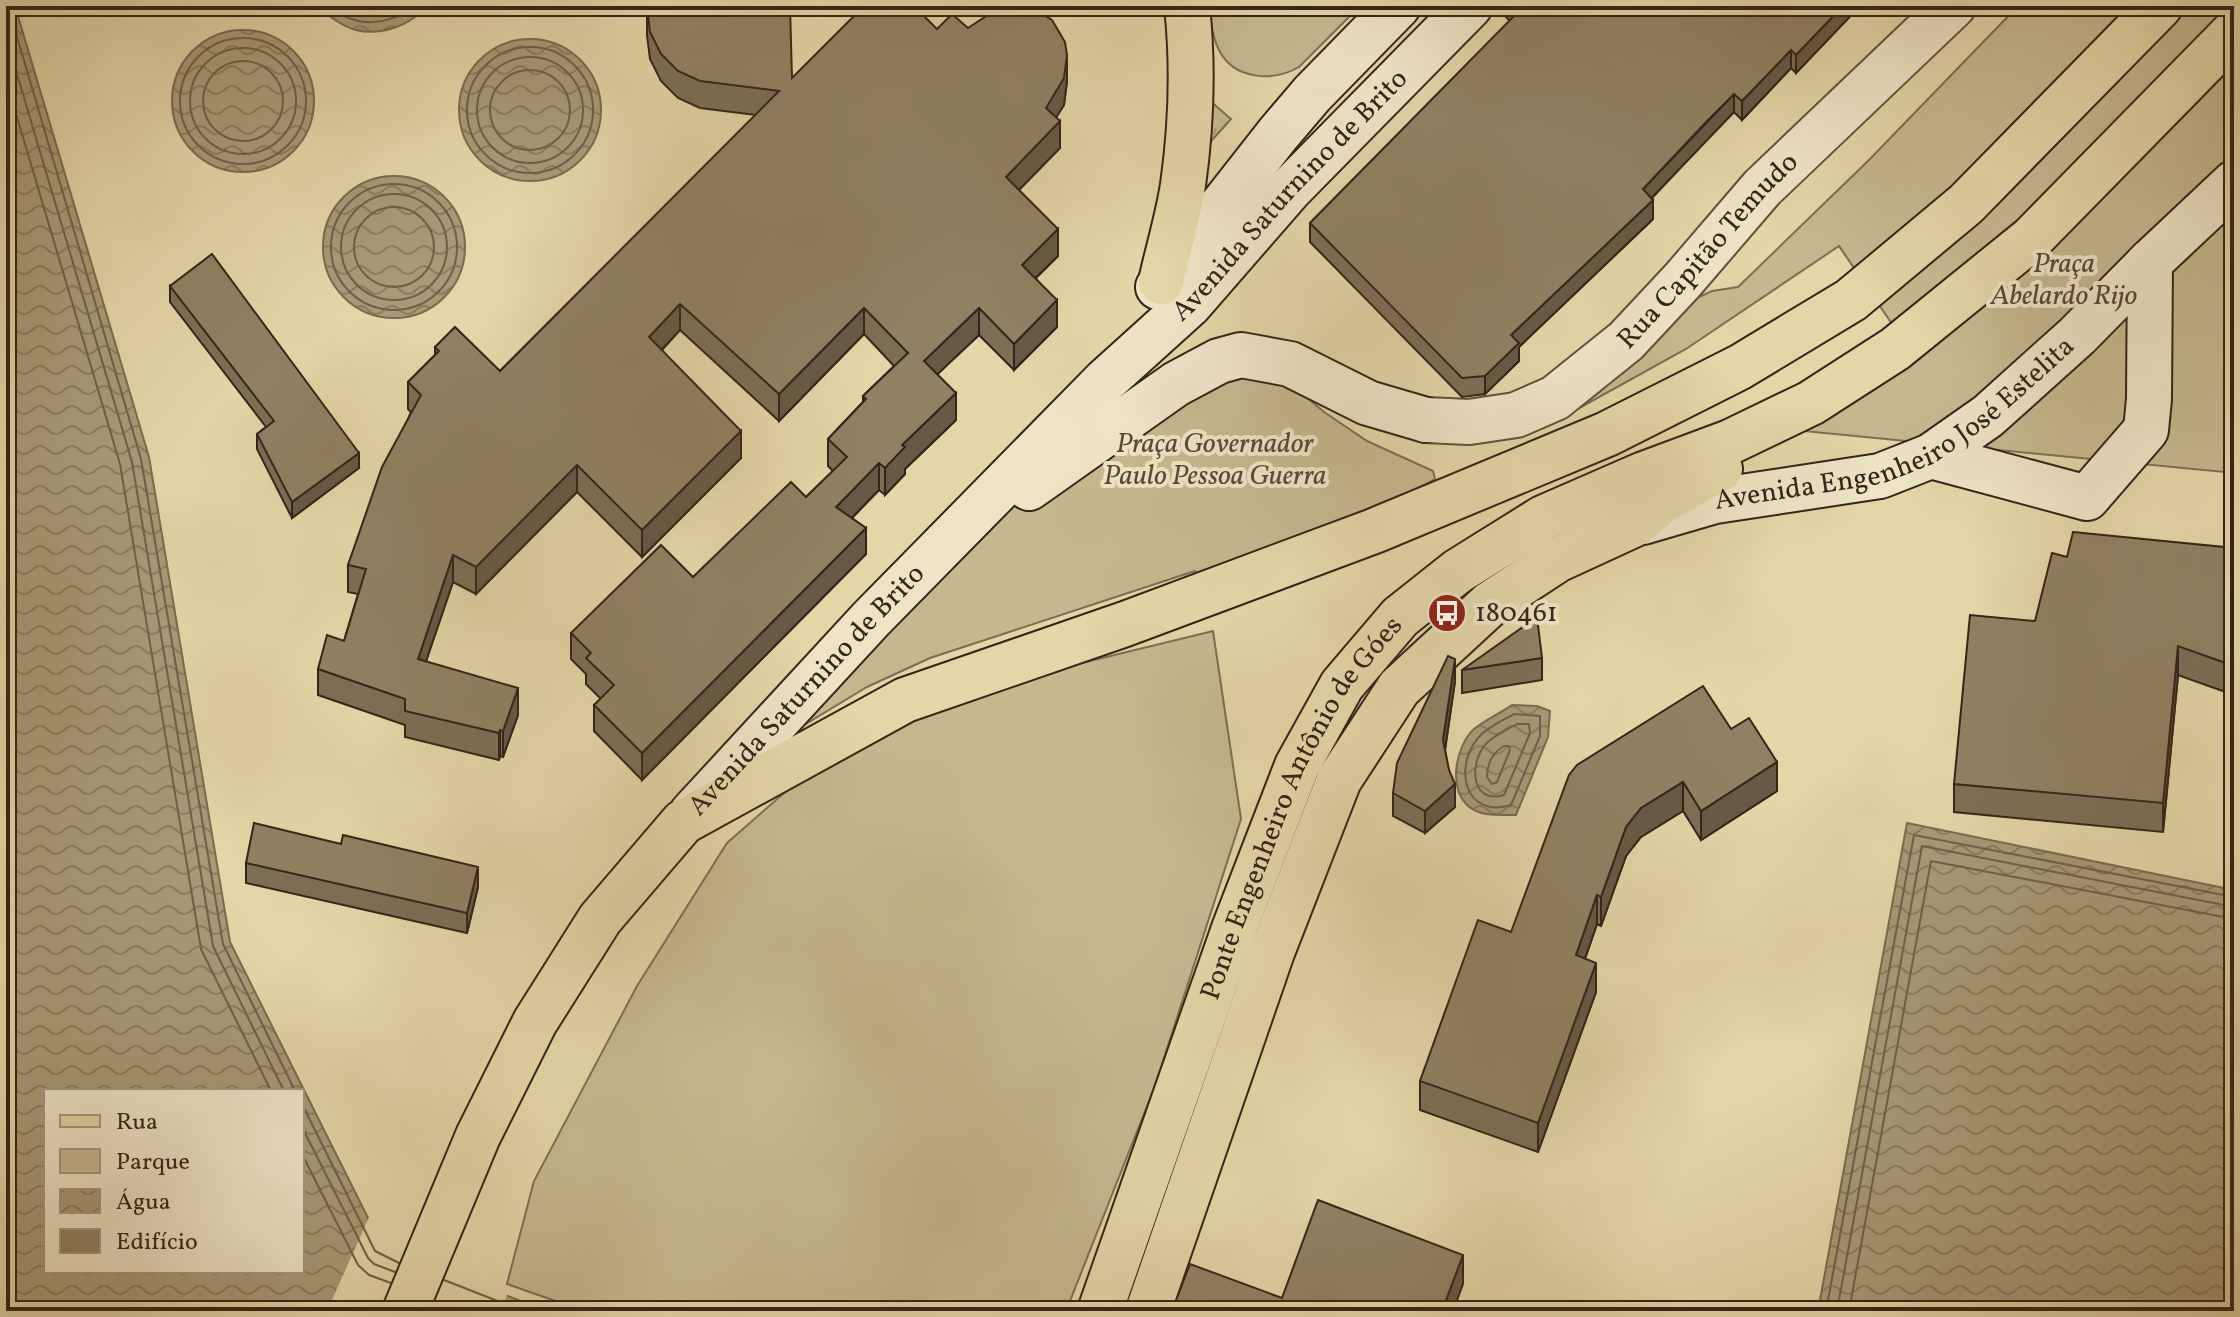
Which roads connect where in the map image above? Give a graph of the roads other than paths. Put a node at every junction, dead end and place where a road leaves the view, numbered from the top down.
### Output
1 (1187, 6) edge
2 (1398, 6) edge
3 (1470, 6) edge
4 (1953, 6) edge
5 (2160, 6) edge
6 (2234, 32) edge
7 (2234, 183) edge
8 (2150, 262) junction
9 (1161, 282) junction
10 (1106, 380) junction
11 (1811, 403) junction
12 (1931, 456) junction
13 (1633, 525) junction
14 (942, 549) junction
15 (683, 822) junction
16 (405, 1311) edge
17 (1100, 1311) edge
18 (1148, 1311) edge

1 - 9 main road
2 - 9 main road, Avenida Saturnino de Brito
3 - 10 main road, Avenida Saturnino de Brito
4 - 14 main road, Rua Capitão Temudo
5 - 15 main road
6 - 11 main road, Ponte Engenheiro Antônio de Góes
7 - 8 main road, Avenida Engenheiro José Estelita
8 - 12 main road, Avenida Engenheiro José Estelita
8 - 12 main road
9 - 10 main road, Avenida Saturnino de Brito
10 - 14 main road, Avenida Saturnino de Brito
11 - 13 main road, Ponte Engenheiro Antônio de Góes
11 - 17 main road, Ponte Engenheiro Antônio de Góes
12 - 13 main road, Avenida Engenheiro José Estelita
13 - 18 main road, Ponte Engenheiro Antônio de Góes
14 - 15 main road, Avenida Saturnino de Brito
15 - 16 main road, Avenida Saturnino de Brito

